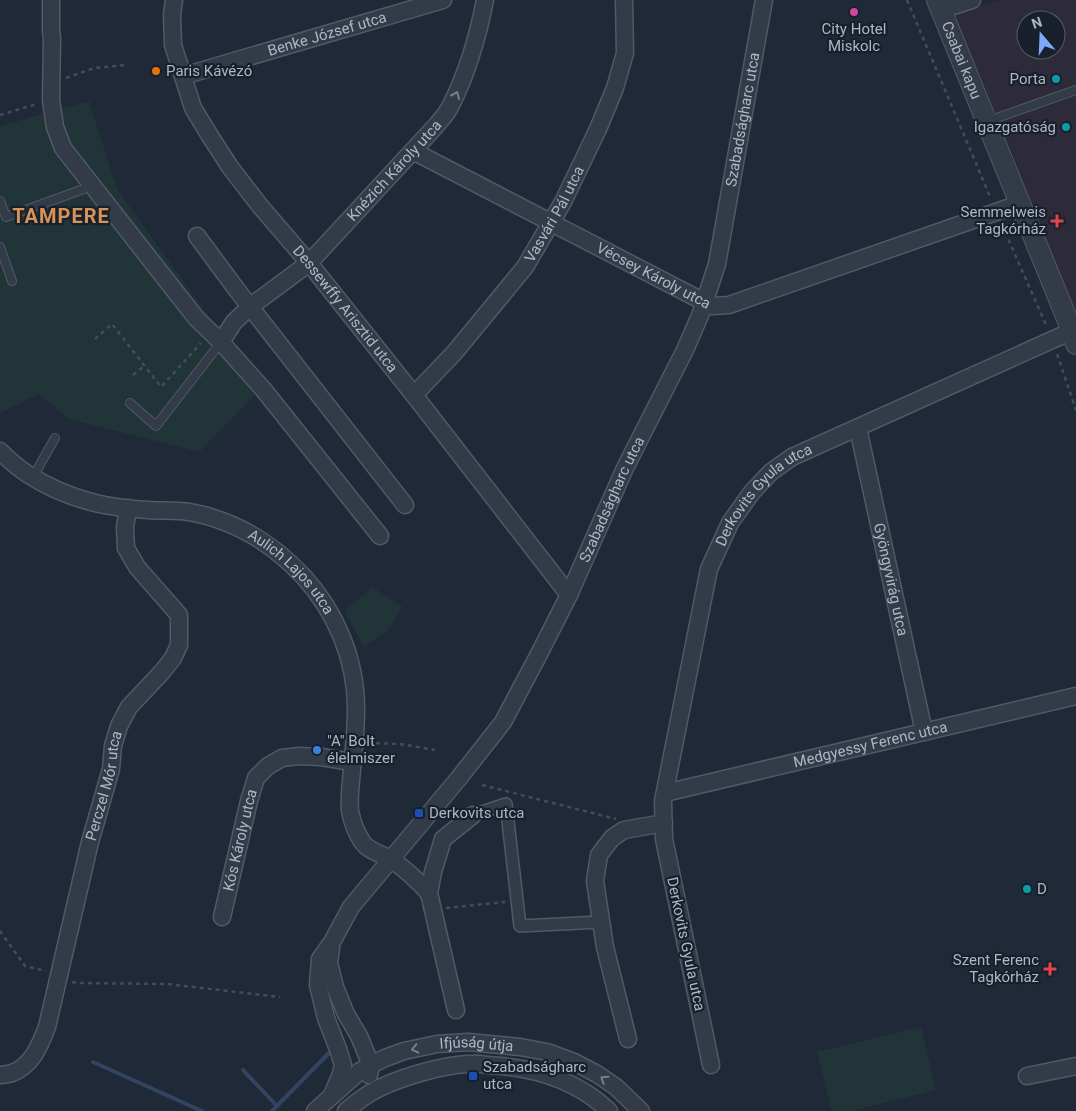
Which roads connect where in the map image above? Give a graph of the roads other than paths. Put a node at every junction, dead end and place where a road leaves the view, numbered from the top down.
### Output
1 (51, 0) edge
2 (174, 0) edge
3 (443, 0) edge
4 (485, 0) edge
5 (624, 0) edge
6 (764, 0) edge
7 (972, 0) edge
8 (939, 5) edge
9 (183, 76) junction
10 (1076, 90) edge
11 (986, 121) junction
12 (413, 151) junction
13 (92, 186) junction
14 (0, 201) edge
15 (1019, 204) junction
16 (3, 218) edge
17 (550, 223) junction
18 (196, 236) dead end
19 (0, 247) edge
20 (309, 263) junction
21 (12, 280) dead end
22 (704, 303) junction
23 (251, 306) junction
24 (216, 337) junction
25 (1074, 337) edge
26 (414, 395) junction
27 (130, 403) dead end
28 (858, 428) junction
29 (55, 438) dead end
30 (0, 451) edge
31 (33, 478) junction
32 (405, 504) dead end
33 (128, 508) junction
34 (380, 536) dead end
35 (568, 595) junction
36 (1076, 696) edge
37 (924, 732) junction
38 (352, 762) junction
39 (665, 793) junction
40 (473, 815) joint
41 (664, 823) junction
42 (391, 859) junction
43 (429, 893) junction
44 (222, 917) dead end
45 (601, 922) junction
46 (332, 942) junction
47 (323, 1004) junction
48 (456, 1010) dead end
49 (628, 1039) dead end
50 (711, 1065) dead end
51 (1076, 1066) edge
52 (367, 1070) junction
53 (0, 1075) edge
54 (1027, 1076) dead end
55 (396, 1081) junction
56 (332, 1103) edge
57 (315, 1111) edge
58 (346, 1111) edge
59 (609, 1111) edge
60 (641, 1111) edge

1 - 13 street
2 - 9 street, Dessewffy Arisztid utca
3 - 9 street, Benke József utca
12 -> 4 street, Knézich Károly utca
5 - 17 street, Vasvári Pál utca
6 - 22 street, Szabadságharc utca
7 - 8 street
8 - 11 street, Csabai kapu
9 - 20 street, Dessewffy Arisztid utca
10 - 11 lane
11 - 15 street, Csabai kapu
12 - 17 street, Vécsey Károly utca
12 - 20 street, Knézich Károly utca
13 - 16 lane
13 - 24 street
14 - 16 lane
15 - 22 street, Vécsey Károly utca
15 - 25 street, Csabai kapu
17 - 22 street, Vécsey Károly utca
17 - 26 street, Vasvári Pál utca
18 - 23 street
19 - 21 lane
20 - 23 street, Knézich Károly utca
20 - 26 street, Dessewffy Arisztid utca
22 - 35 street, Szabadságharc utca
23 - 24 street, Knézich Károly utca
23 - 32 street
24 - 27 lane
24 - 34 street
25 - 28 street, Derkovits Gyula utca
26 - 35 street, Dessewffy Arisztid utca
28 - 37 street, Gyöngyvirág utca
28 - 39 street, Derkovits Gyula utca
29 - 31 lane
30 - 31 street, Aulich Lajos utca
31 - 33 street, Aulich Lajos utca
33 - 38 street, Aulich Lajos utca
33 - 53 street, Perczel Mór utca
35 - 42 street, Szabadságharc utca
36 - 37 street, Medgyessy Ferenc utca
37 - 39 street, Medgyessy Ferenc utca
38 - 42 street, Aulich Lajos utca
38 - 44 street, Kós Károly utca
39 - 41 street, Derkovits Gyula utca
40 - 43 street
40 - 45 street
41 - 45 street
41 - 50 street, Derkovits Gyula utca
42 - 43 street, Aulich Lajos utca
42 - 46 street, Szabadságharc utca
43 - 48 street
45 - 49 street
46 - 47 street, Szabadságharc utca
46 - 52 street, Szabadságharc utca
47 - 52 street, Szabadságharc utca
47 - 56 street, Szabadságharc utca
51 - 54 street
52 - 55 street
52 - 56 street, Ifjúság útja
60 -> 52 street, Ifjúság útja
55 - 58 street, Ifjúság útja
55 - 59 street, Ifjúság útja
56 - 57 street, Ifjúság útja

